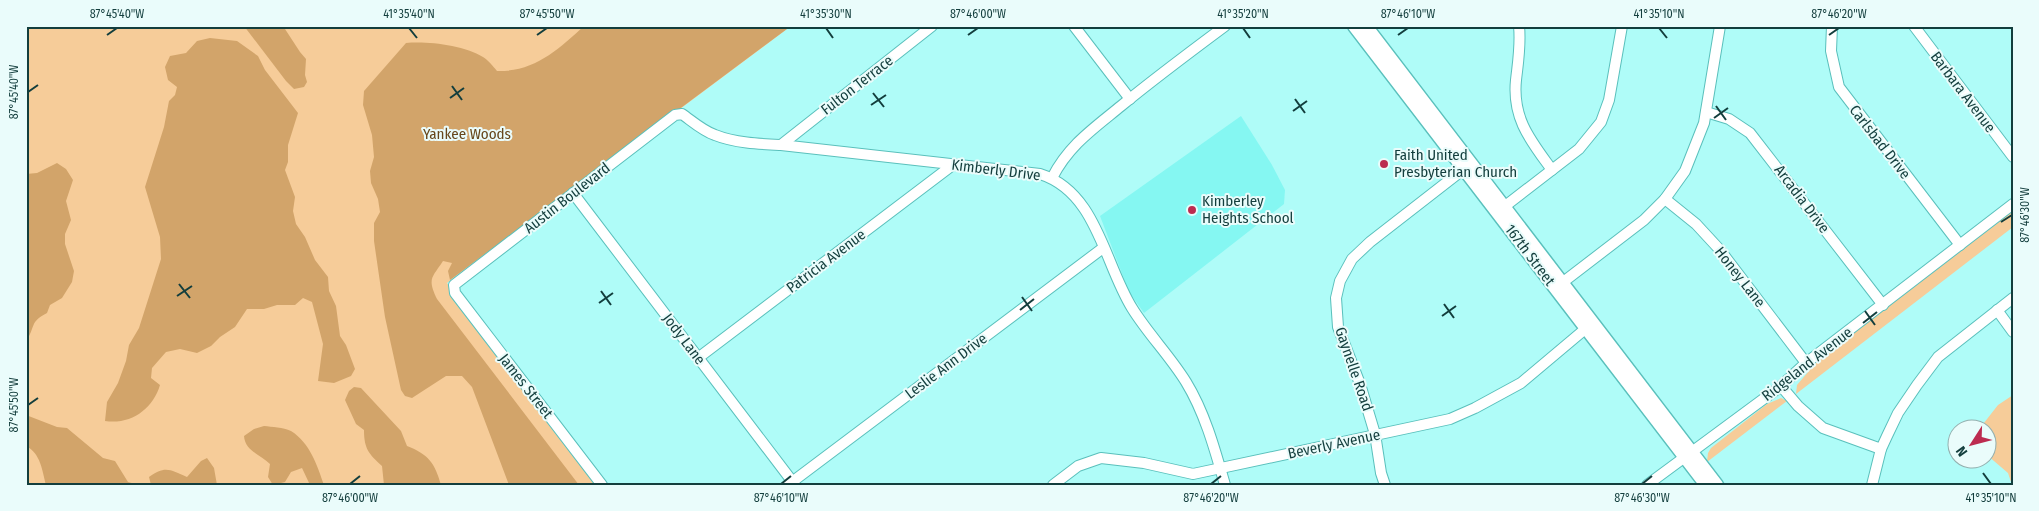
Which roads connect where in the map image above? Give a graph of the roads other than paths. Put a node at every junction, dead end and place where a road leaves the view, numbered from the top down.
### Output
1 (932, 26) edge
2 (1074, 26) edge
3 (1225, 26) edge
4 (1354, 26) edge
5 (1366, 26) edge
6 (1519, 26) edge
7 (1622, 26) edge
8 (1720, 26) edge
9 (1832, 26) edge
10 (1914, 26) edge
11 (1130, 99) junction
12 (1706, 112) junction
13 (682, 114) joint
14 (781, 145) junction
15 (2013, 157) edge
16 (954, 164) junction
17 (1468, 166) junction
18 (1552, 170) junction
19 (1052, 178) junction
20 (573, 193) junction
21 (1665, 199) junction
22 (2013, 204) edge
23 (1501, 210) junction
24 (1960, 245) junction
25 (1103, 248) junction
26 (454, 285) joint
27 (1559, 286) junction
28 (2013, 298) edge
29 (1883, 305) junction
30 (1997, 310) junction
31 (1590, 326) junction
32 (2013, 332) edge
33 (698, 358) junction
34 (1806, 363) junction
35 (1781, 386) junction
36 (1375, 434) junction
37 (1881, 449) junction
38 (1688, 454) junction
39 (1221, 469) junction
40 (792, 484) edge
41 (602, 485) edge
42 (1054, 485) edge
43 (1225, 485) edge
44 (1386, 485) edge
45 (1647, 485) edge
46 (1706, 485) edge
47 (1717, 485) edge
48 (1872, 485) edge

1 - 14 street, Fulton Terrace
2 - 11 street
3 - 11 street
4 - 17 main road, 167th Street
5 - 17 main road, 167th Street
6 - 18 street
7 - 18 street
8 - 12 street
9 - 24 street, Carlsbad Drive
10 - 15 street, Barbara Avenue
11 - 19 street
12 - 21 street
12 - 29 street, Arcadia Drive
13 - 14 street, Kimberly Drive
13 - 20 street, Austin Boulevard
14 - 16 street, Kimberly Drive
16 - 19 street, Kimberly Drive
16 - 33 street, Patricia Avenue
17 - 23 main road, 167th Street
17 - 36 street, Gaynelle Road
18 - 23 street
19 - 25 street, Kimberly Drive
20 - 26 street, Austin Boulevard
20 - 33 street, Jody Lane
21 - 27 street
21 - 34 street, Honey Lane
22 - 24 street, Ridgeland Avenue
23 - 27 main road, 167th Street
24 - 29 street, Ridgeland Avenue
25 - 39 street, Kimberly Drive
25 - 40 street, Leslie Ann Drive
26 - 41 street, James Street
27 - 31 main road, 167th Street
28 - 30 street
29 - 34 street, Ridgeland Avenue
30 - 32 street
30 - 37 street
31 - 36 street, Beverly Avenue
31 - 38 main road, 167th Street
33 - 40 street, Jody Lane
34 - 35 street, Ridgeland Avenue
35 - 37 street
35 - 38 street, Ridgeland Avenue
36 - 39 street, Beverly Avenue
36 - 44 street, Gaynelle Road
37 - 48 street
38 - 45 street, Ridgeland Avenue
38 - 46 main road, 167th Street
38 - 47 main road, 167th Street
39 - 42 street, Beverly Avenue
39 - 43 street, Kimberly Drive

